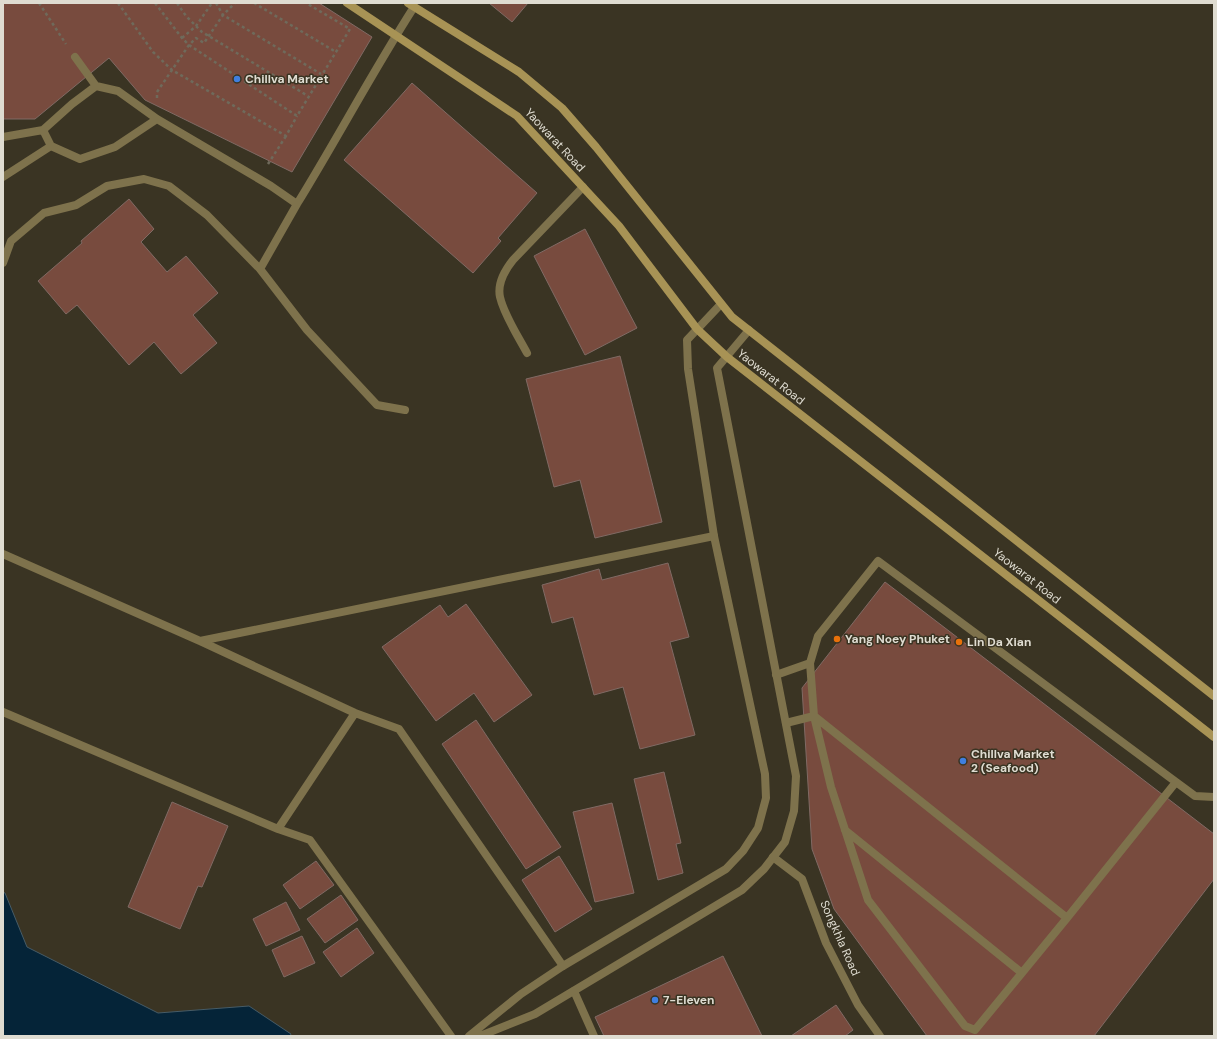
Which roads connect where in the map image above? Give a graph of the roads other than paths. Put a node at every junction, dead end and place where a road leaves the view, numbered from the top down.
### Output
1 (348, 3) edge
2 (411, 5) edge
3 (396, 35) junction
4 (75, 57) road end
5 (96, 86) junction
6 (157, 119) junction
7 (43, 130) junction
8 (3, 137) edge
9 (51, 146) junction
10 (3, 177) edge
11 (583, 187) junction
12 (298, 204) junction
13 (3, 263) edge
14 (260, 268) junction
15 (721, 304) junction
16 (697, 329) junction
17 (749, 330) junction
18 (526, 352) dead end
19 (727, 357) junction
20 (405, 410) dead end
21 (714, 536) junction
22 (3, 554) edge
23 (200, 641) junction
24 (810, 663) junction
25 (776, 674) junction
26 (1214, 696) edge
27 (3, 712) edge
28 (355, 713) junction
29 (814, 716) junction
30 (786, 723) junction
31 (1214, 737) edge
32 (1176, 782) junction
33 (1214, 797) edge
34 (278, 829) junction
35 (845, 830) junction
36 (773, 857) junction
37 (1067, 918) junction
38 (563, 966) junction
39 (1022, 973) junction
40 (574, 991) junction
41 (451, 1036) edge
42 (469, 1036) edge
43 (480, 1036) edge
44 (594, 1036) edge
45 (880, 1036) edge

1 - 3 main road, Yaowarat Road
2 - 3 street
2 - 15 main road, Yaowarat Road
3 - 11 main road, Yaowarat Road
3 - 12 street
4 - 5 street
5 - 6 street
5 - 7 street
6 - 9 street
6 - 12 street
7 - 8 street
7 - 9 street
9 - 10 street
11 - 16 main road, Yaowarat Road
11 - 18 street
12 - 14 street
13 - 14 street
14 - 20 street
15 - 16 street
15 - 17 main road, Yaowarat Road
16 - 19 main road, Yaowarat Road
16 - 21 street
17 - 19 street
17 - 26 main road, Yaowarat Road
19 - 25 street
19 - 31 main road, Yaowarat Road
21 - 23 street
21 - 38 street
22 - 23 street
23 - 28 street
24 - 25 street
24 - 29 street
24 - 32 street
25 - 30 street
27 - 34 street
28 - 34 street
28 - 38 street
29 - 30 street
29 - 35 street
29 - 37 street
30 - 36 street
32 - 33 street
32 - 37 street
34 - 41 street
35 - 39 street
35 - 39 street
36 - 40 street
36 - 45 street, Songkhla Road
37 - 39 street
38 - 42 street
40 - 43 street
40 - 44 street

